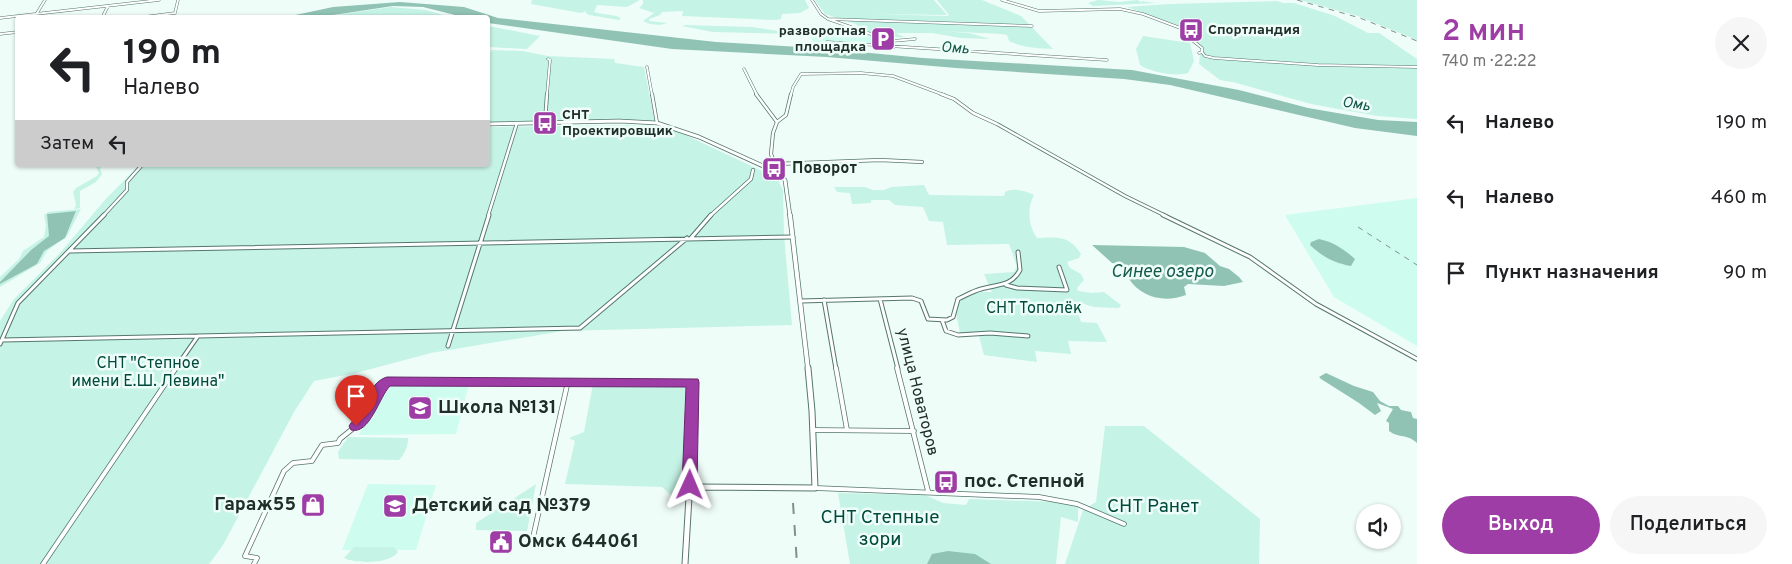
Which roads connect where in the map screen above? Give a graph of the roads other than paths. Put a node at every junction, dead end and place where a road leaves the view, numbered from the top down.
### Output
1 (45, 0) edge
2 (159, 0) edge
3 (178, 0) edge
4 (812, 0) edge
5 (1002, 0) edge
6 (108, 6) junction
7 (37, 14) junction
8 (28, 15) edge
9 (104, 15) edge
10 (159, 15) edge
11 (15, 16) edge
12 (0, 18) edge
13 (828, 20) junction
14 (1032, 26) dead end
15 (15, 32) edge
16 (0, 34) edge
17 (915, 39) dead end
18 (891, 41) junction
19 (827, 42) dead end
20 (945, 45) dead end
21 (894, 47) junction
22 (961, 50) junction
23 (548, 59) dead end
24 (1107, 60) dead end
25 (647, 67) dead end
26 (1417, 67) edge
27 (744, 68) dead end
28 (545, 122) junction
29 (777, 122) junction
30 (517, 123) junction
31 (657, 123) junction
32 (490, 124) edge
33 (922, 162) dead end
34 (776, 164) junction
35 (140, 167) edge
36 (753, 170) dead end
37 (778, 173) junction
38 (793, 237) junction
39 (689, 238) junction
40 (482, 242) junction
41 (69, 251) junction
42 (1018, 252) dead end
43 (1059, 267) dead end
44 (1006, 285) junction
45 (880, 299) junction
46 (824, 300) junction
47 (800, 301) junction
48 (942, 320) junction
49 (453, 330) junction
50 (198, 336) junction
51 (1028, 336) dead end
52 (1, 342) edge
53 (448, 346) dead end
54 (1417, 359) edge
55 (568, 381) junction
56 (812, 430) junction
57 (847, 430) junction
58 (914, 431) junction
59 (814, 488) junction
60 (691, 490) junction
61 (928, 491) junction
62 (1124, 524) dead end
63 (532, 542) dead end
64 (43, 564) edge
65 (254, 564) edge
66 (685, 564) edge

1 - 7 street
2 - 6 street
3 - 10 street
4 - 13 street
5 - 26 street
6 - 7 street
6 - 9 street
7 - 8 street
11 - 12 street
13 - 14 street
13 - 18 street
15 - 16 street
17 - 18 street
18 - 21 street
19 - 21 street
20 - 22 street
21 - 22 street
22 - 24 street
23 - 28 street
25 - 31 street
27 - 29 street
28 - 30 street
28 - 31 street
29 - 34 street
29 - 54 street
30 - 32 street
30 - 40 street
31 - 37 street
33 - 34 street
34 - 37 street
35 - 41 street
36 - 39 street
37 - 38 street
38 - 39 street
38 - 47 street
39 - 40 street
39 - 49 street
40 - 41 street
40 - 49 street
41 - 52 street
42 - 44 street
43 - 44 street
44 - 48 street
45 - 46 street
45 - 48 street
45 - 58 street, улица Новаторов
46 - 47 street
46 - 57 street
47 - 56 street
48 - 51 street
49 - 50 street
49 - 53 street
50 - 52 street
50 - 64 street
55 - 60 street
55 - 63 street
55 - 65 street
56 - 57 street
56 - 59 street
57 - 58 street
58 - 61 street, улица Новаторов
59 - 60 street
59 - 61 street
60 - 66 street
61 - 62 street

